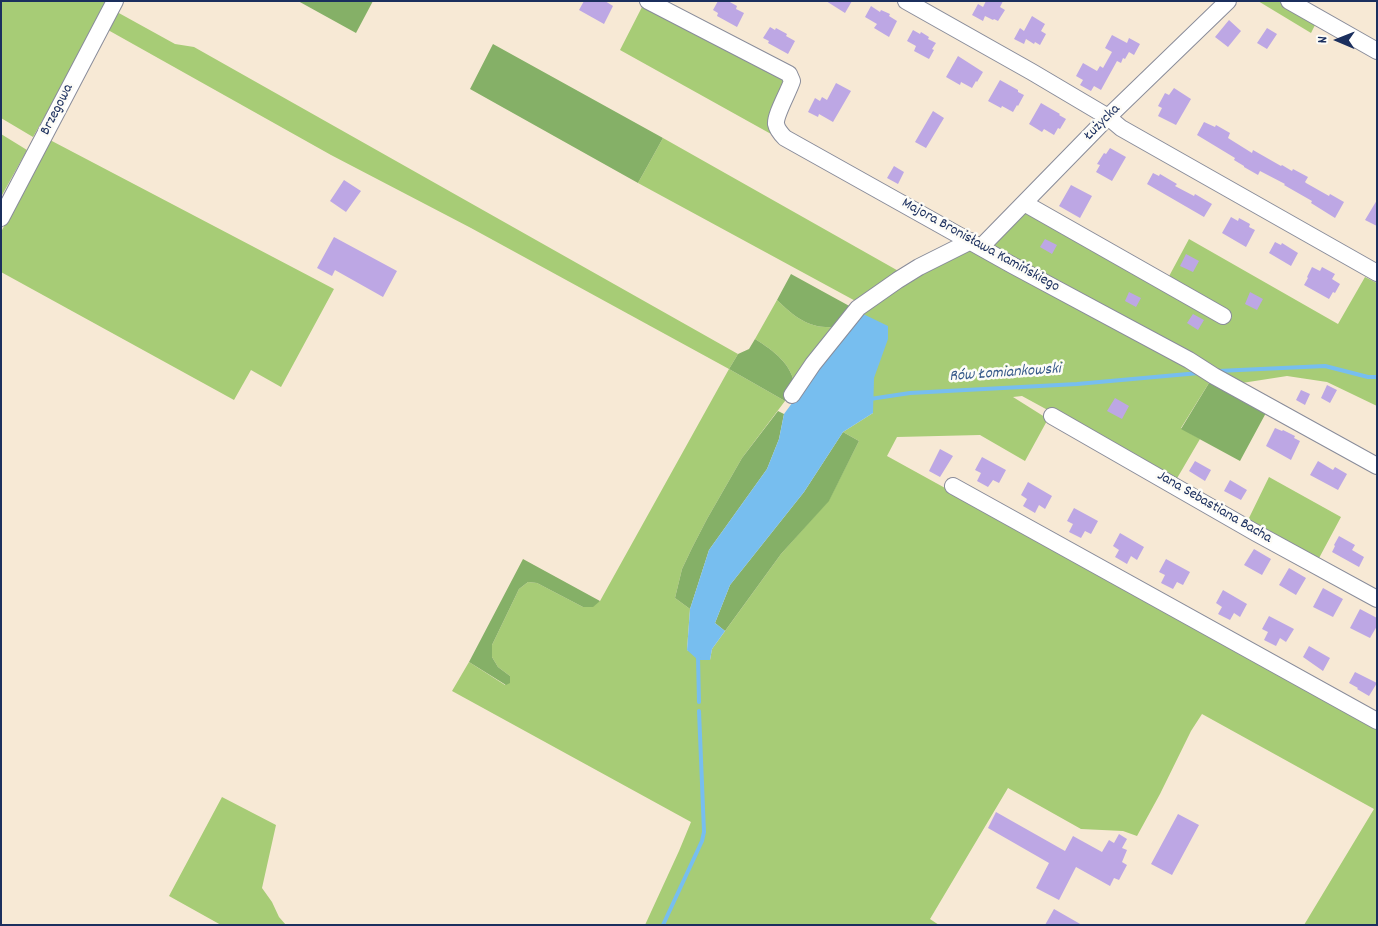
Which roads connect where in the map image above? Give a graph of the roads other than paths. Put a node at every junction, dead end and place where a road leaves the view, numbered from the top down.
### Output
1 (115, 1) edge
2 (648, 1) edge
3 (906, 1) edge
4 (1228, 1) edge
5 (1289, 1) edge
6 (1377, 51) edge
7 (1108, 117) junction
8 (1024, 203) junction
9 (1, 218) edge
10 (976, 244) junction
11 (1377, 273) edge
12 (1223, 316) dead end
13 (792, 395) dead end
14 (1052, 416) dead end
15 (1377, 466) edge
16 (953, 486) dead end
17 (1377, 599) edge
18 (1377, 721) edge

1 - 9 street, Brzegowa
2 - 10 street, Majora Bronisława Kamińskiego
3 - 7 street
4 - 7 street, Łużycka
5 - 6 street
7 - 8 street, Łużycka
7 - 11 street
8 - 10 street, Łużycka
8 - 12 street
10 - 13 street, Łużycka
10 - 15 street, Majora Bronisława Kamińskiego
14 - 17 street, Jana Sebastiana Bacha
16 - 18 street

